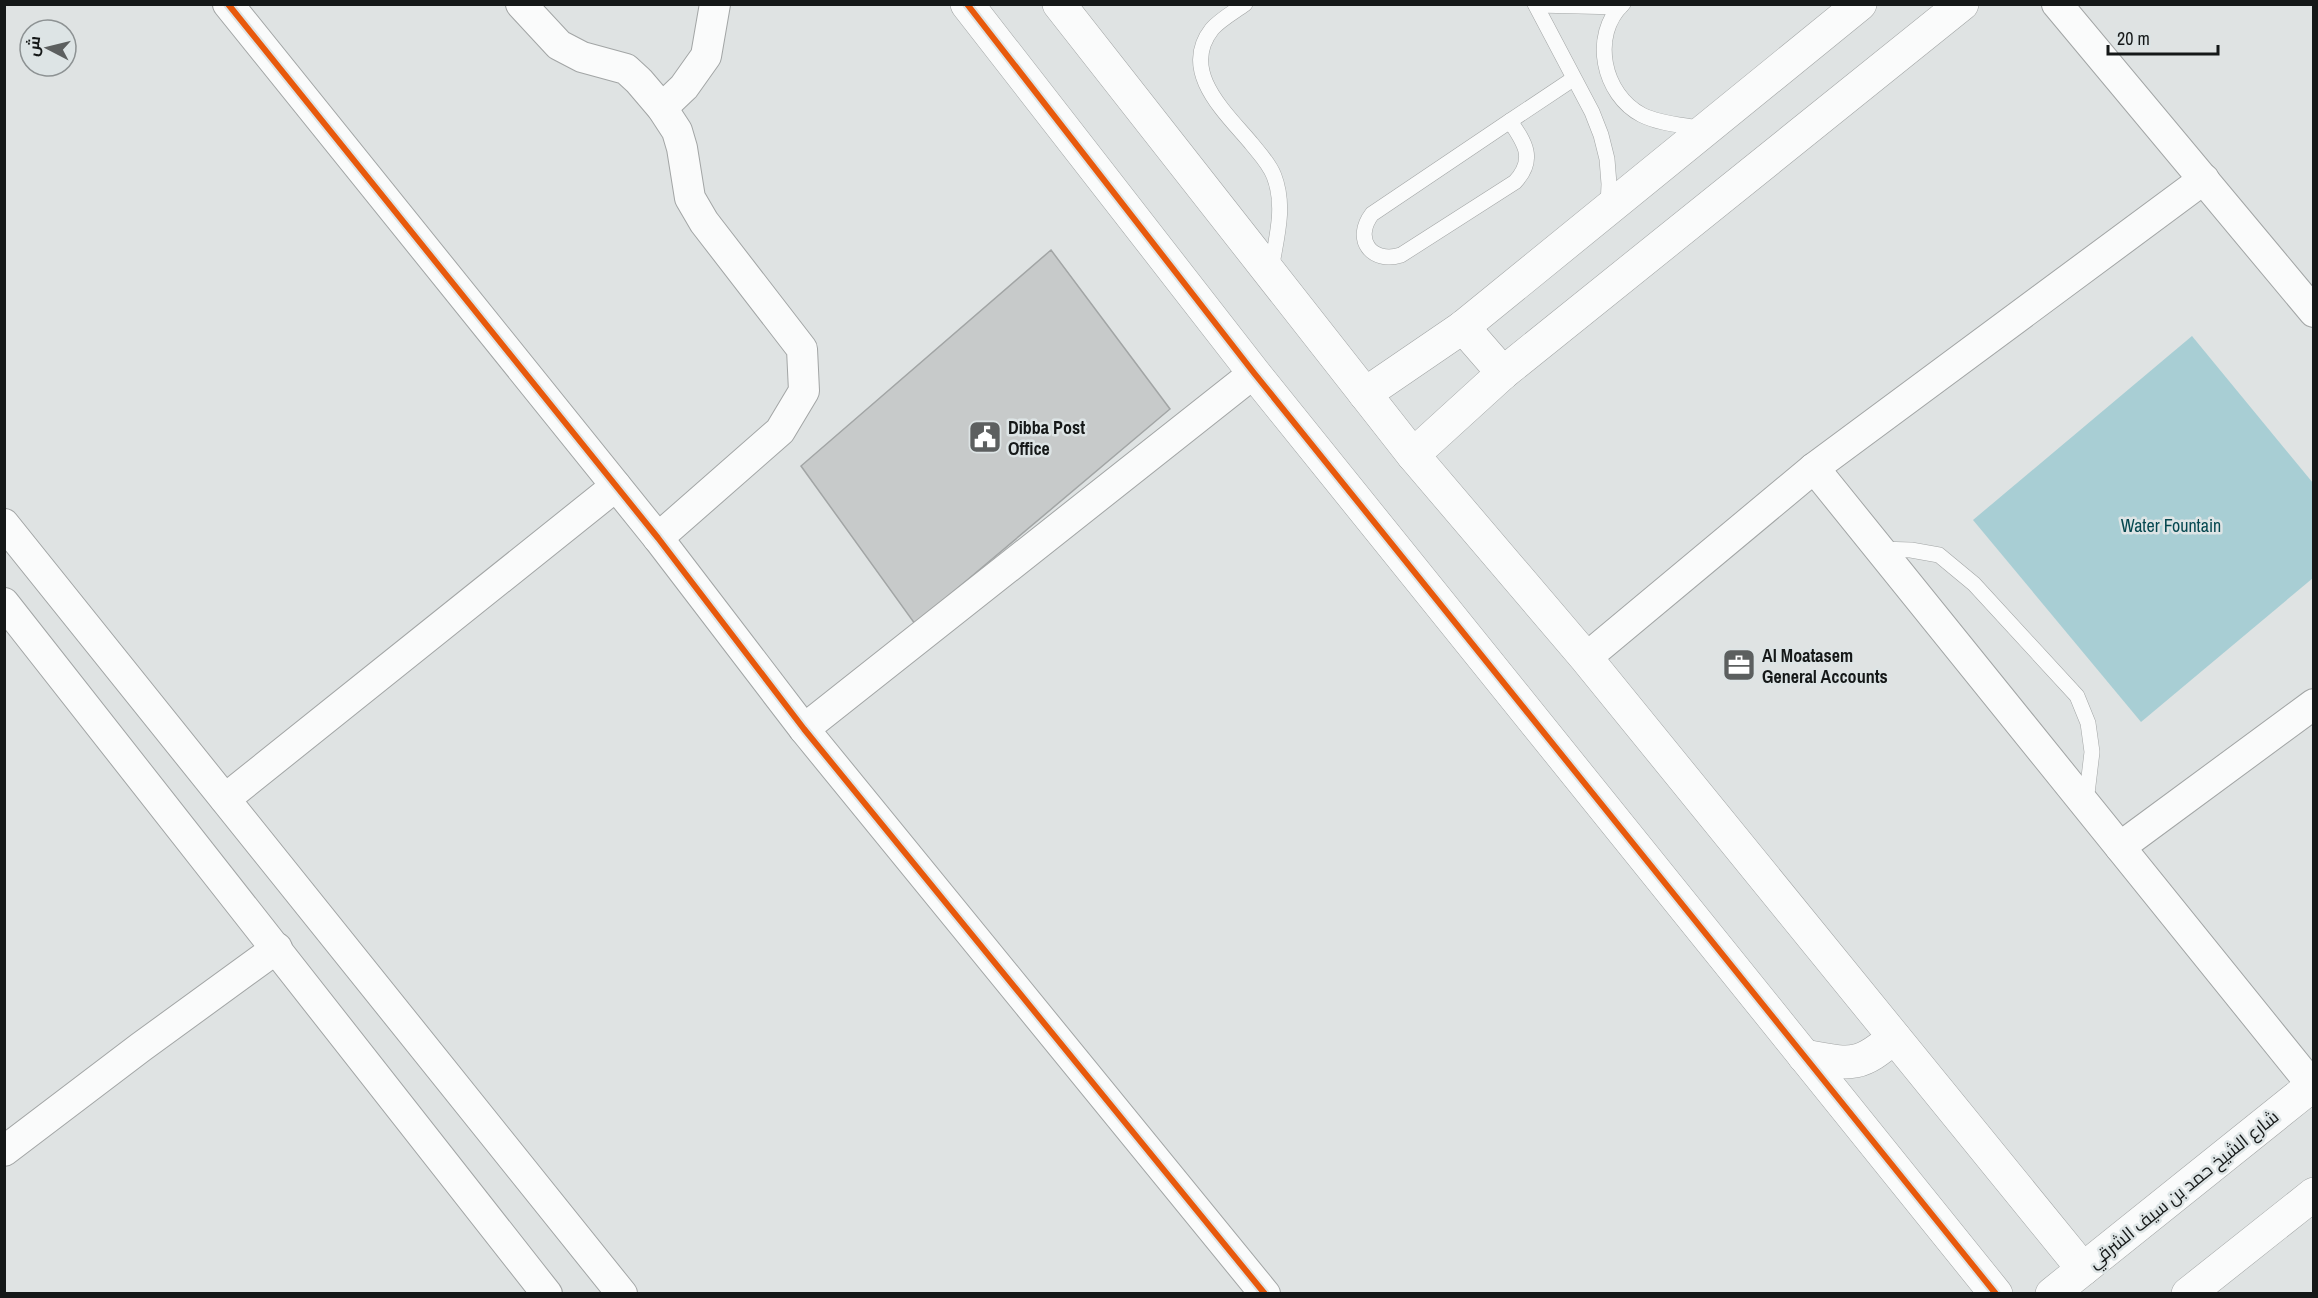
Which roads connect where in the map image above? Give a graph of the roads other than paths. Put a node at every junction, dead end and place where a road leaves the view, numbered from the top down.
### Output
1 (228, 4) edge
2 (521, 4) edge
3 (715, 4) edge
4 (967, 4) edge
5 (1059, 4) edge
6 (1245, 4) edge
7 (1860, 4) edge
8 (1962, 4) edge
9 (2057, 4) edge
10 (1535, 5) edge
11 (1622, 6) edge
12 (1573, 79) junction
13 (662, 108) junction
14 (1510, 122) junction
15 (1704, 129) junction
16 (2204, 179) junction
17 (1608, 209) junction
18 (1271, 273) junction
19 (2313, 312) edge
20 (1463, 327) junction
21 (1254, 373) junction
22 (1503, 373) junction
23 (1365, 394) junction
24 (1413, 455) junction
25 (1814, 468) junction
26 (616, 486) junction
27 (4, 524) edge
28 (657, 538) junction
29 (1880, 549) junction
30 (4, 603) edge
31 (1586, 658) junction
32 (2313, 704) edge
33 (804, 729) junction
34 (225, 799) junction
35 (2086, 805) junction
36 (2120, 847) junction
37 (277, 948) junction
38 (1894, 1037) junction
39 (1804, 1056) junction
40 (2313, 1084) edge
41 (4, 1151) edge
42 (2313, 1194) edge
43 (2083, 1269) junction
44 (547, 1293) edge
45 (622, 1293) edge
46 (1265, 1293) edge
47 (1996, 1293) edge
48 (2052, 1293) edge
49 (2188, 1293) edge

1 - 26 street
2 - 13 street
3 - 13 street
4 - 21 street
5 - 18 street
6 - 18 lane
7 - 15 street
8 - 22 street
9 - 16 street
10 - 11 lane
10 - 12 lane
11 - 15 lane
12 - 14 lane
12 - 17 lane
13 - 28 street
14 - 14 lane
15 - 17 street
16 - 19 street
16 - 25 street
17 - 20 street
18 - 23 street
20 - 22 street
20 - 23 street
21 - 33 street
21 - 39 street
22 - 24 street
23 - 24 street
24 - 31 street
25 - 29 street
25 - 31 street
26 - 28 street
26 - 34 street
27 - 34 street
28 - 33 street
29 - 35 street
29 - 35 lane
30 - 37 street
31 - 38 street
32 - 36 street
33 - 46 street
34 - 45 street
35 - 36 street
36 - 40 street
37 - 41 street
37 - 44 street
38 - 39 street
38 - 43 street
39 - 47 street
40 - 43 street, شارع الشيخ حمد بن سيف الشرقي
42 - 49 street
43 - 48 street, شارع الشيخ حمد بن سيف الشرقي

